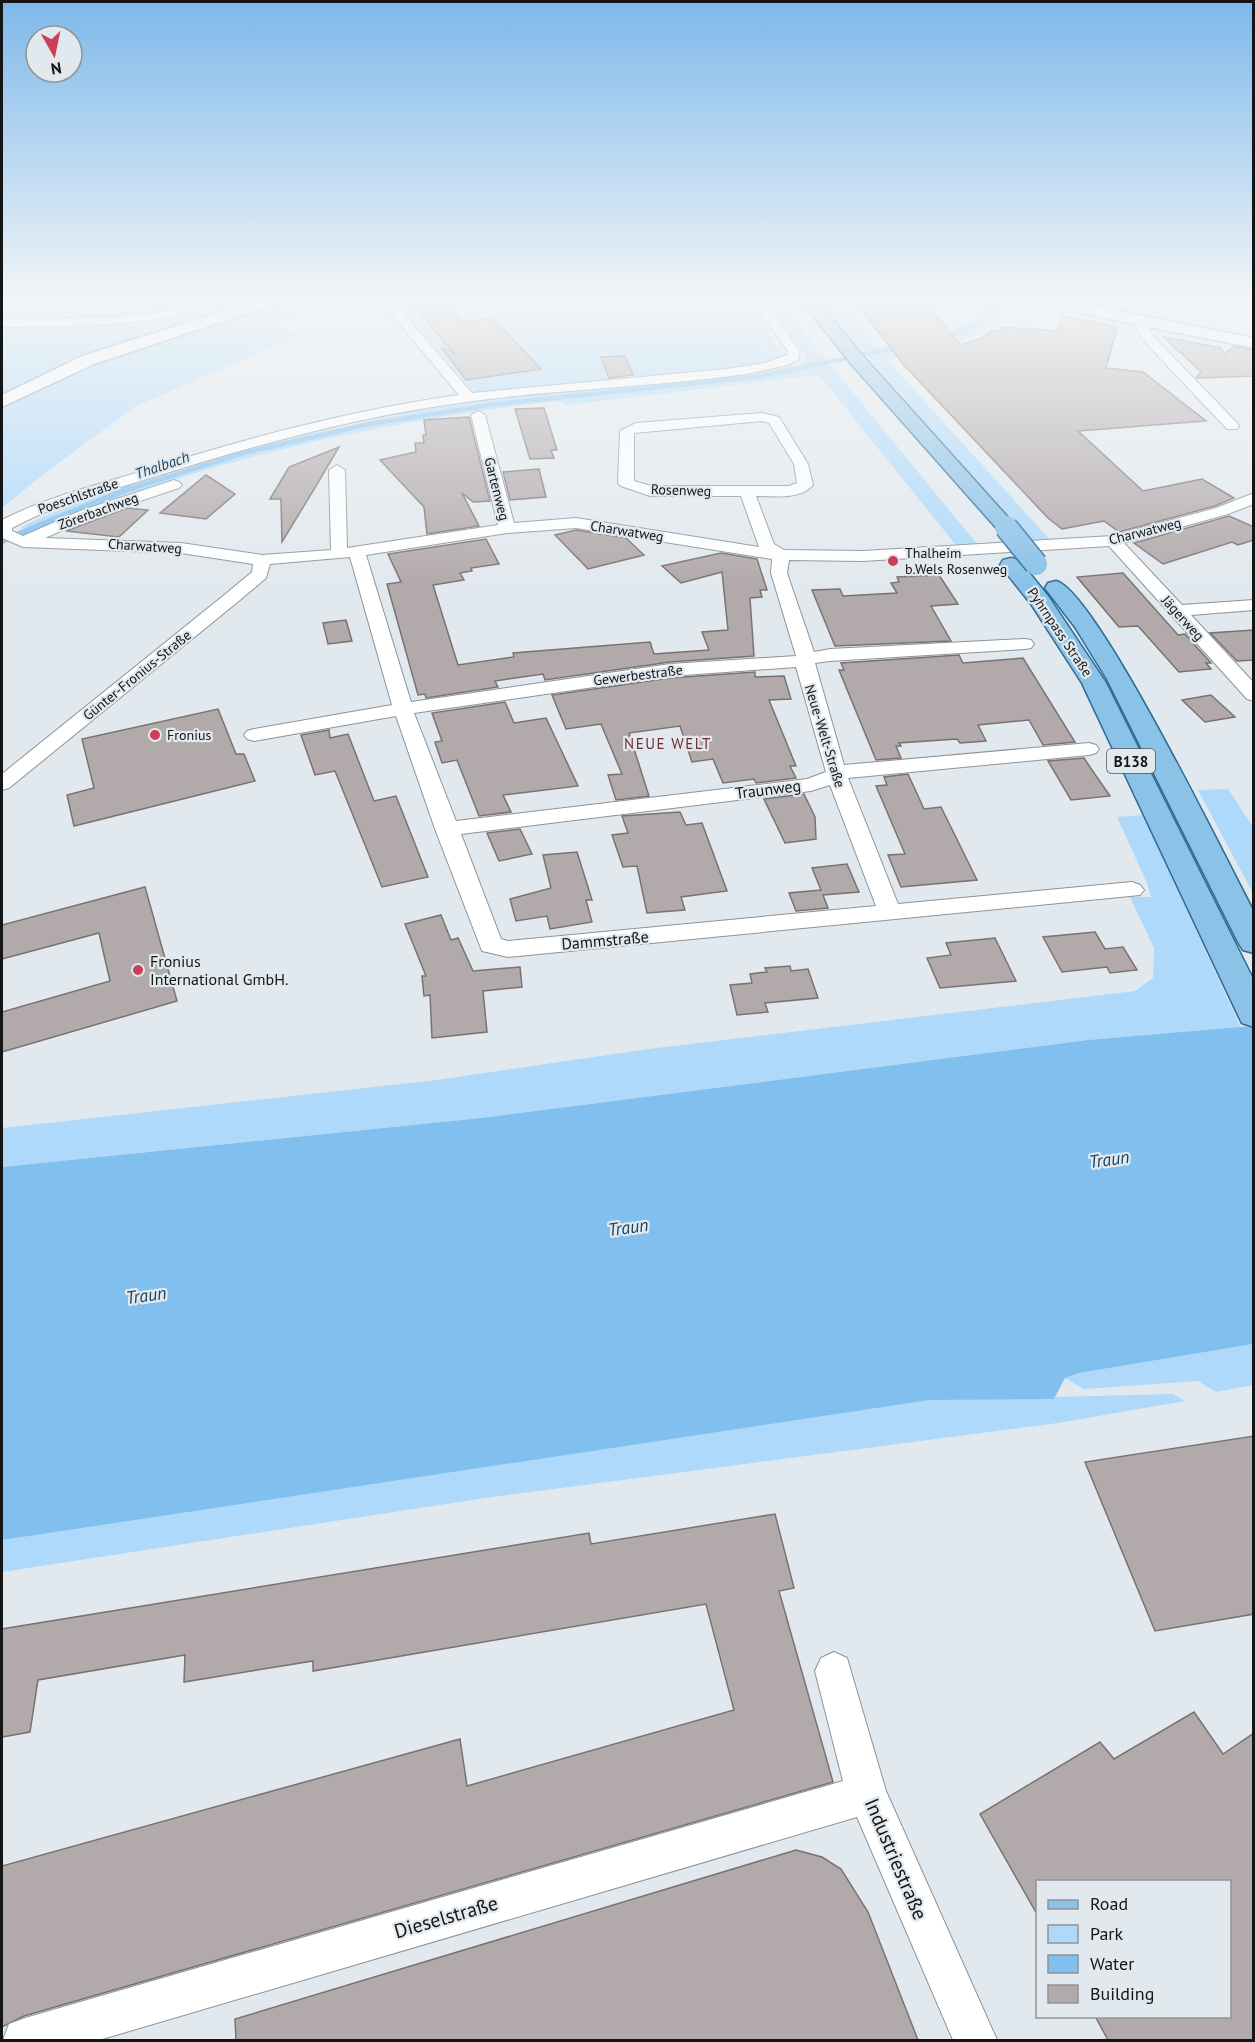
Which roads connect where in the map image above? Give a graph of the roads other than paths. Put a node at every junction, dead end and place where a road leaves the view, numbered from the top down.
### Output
1 (16, 395) edge
2 (466, 395) edge
3 (498, 395) edge
4 (875, 395) edge
5 (881, 395) edge
6 (1203, 395) edge
7 (468, 398) junction
8 (2, 402) edge
9 (478, 415) dead end
10 (1232, 426) dead end
11 (337, 470) dead end
12 (174, 485) dead end
13 (747, 491) junction
14 (1254, 498) edge
15 (959, 502) dead end
16 (507, 528) junction
17 (982, 529) dead end
18 (12, 535) junction
19 (1113, 541) junction
20 (348, 553) junction
21 (781, 555) junction
22 (262, 560) junction
23 (1024, 564) junction
24 (1254, 605) edge
25 (1177, 611) junction
26 (1025, 644) dead end
27 (804, 659) junction
28 (1254, 695) edge
29 (403, 709) junction
30 (254, 735) dead end
31 (1089, 749) dead end
32 (837, 776) junction
33 (2, 784) edge
34 (446, 829) junction
35 (1132, 890) dead end
36 (890, 913) junction
37 (1254, 942) edge
38 (1254, 1015) edge
39 (834, 1671) dead end
40 (867, 1794) junction
41 (24, 2040) edge
42 (975, 2040) edge

1 - 8 main road
2 - 7 street
3 - 7 street, Poeschlstraße
4 - 15 main road, Pyhrnpass Straße / B138
5 - 23 main road, Pyhrnpass Straße / B138, bridge
6 - 10 street
7 - 18 street, Poeschlstraße
9 - 16 street, Gartenweg
11 - 20 street, Dammstraße
12 - 18 street, Zörerbachweg
13 - 13 street, Rosenweg
13 - 21 street
14 - 19 street, Charwatweg
16 - 20 street, Charwatweg
16 - 21 street, Charwatweg
17 - 23 main road, Pyhrnpass Straße / B138
18 - 22 street, Charwatweg
19 - 21 street, Charwatweg
19 - 25 street, Jägerweg
20 - 22 street, Charwatweg
20 - 29 street, Dammstraße
21 - 27 street, Neue-Welt-Straße
22 - 33 street, Günter-Fronius-Straße
23 - 37 main road, Pyhrnpass Straße / B138
23 - 38 main road, Pyhrnpass Straße / B138
24 - 25 street
25 - 28 street, Jägerweg
26 - 27 street, Gewerbestraße
27 - 29 street, Gewerbestraße
27 - 32 street, Neue-Welt-Straße
29 - 30 street, Gewerbestraße
29 - 34 street, Dammstraße
31 - 32 street, Traunweg
32 - 34 street, Traunweg
32 - 36 street, Neue-Welt-Straße
34 - 36 street, Dammstraße
35 - 36 street, Dammstraße
39 - 40 street, Industriestraße
40 - 41 street, Dieselstraße
40 - 42 street, Industriestraße

